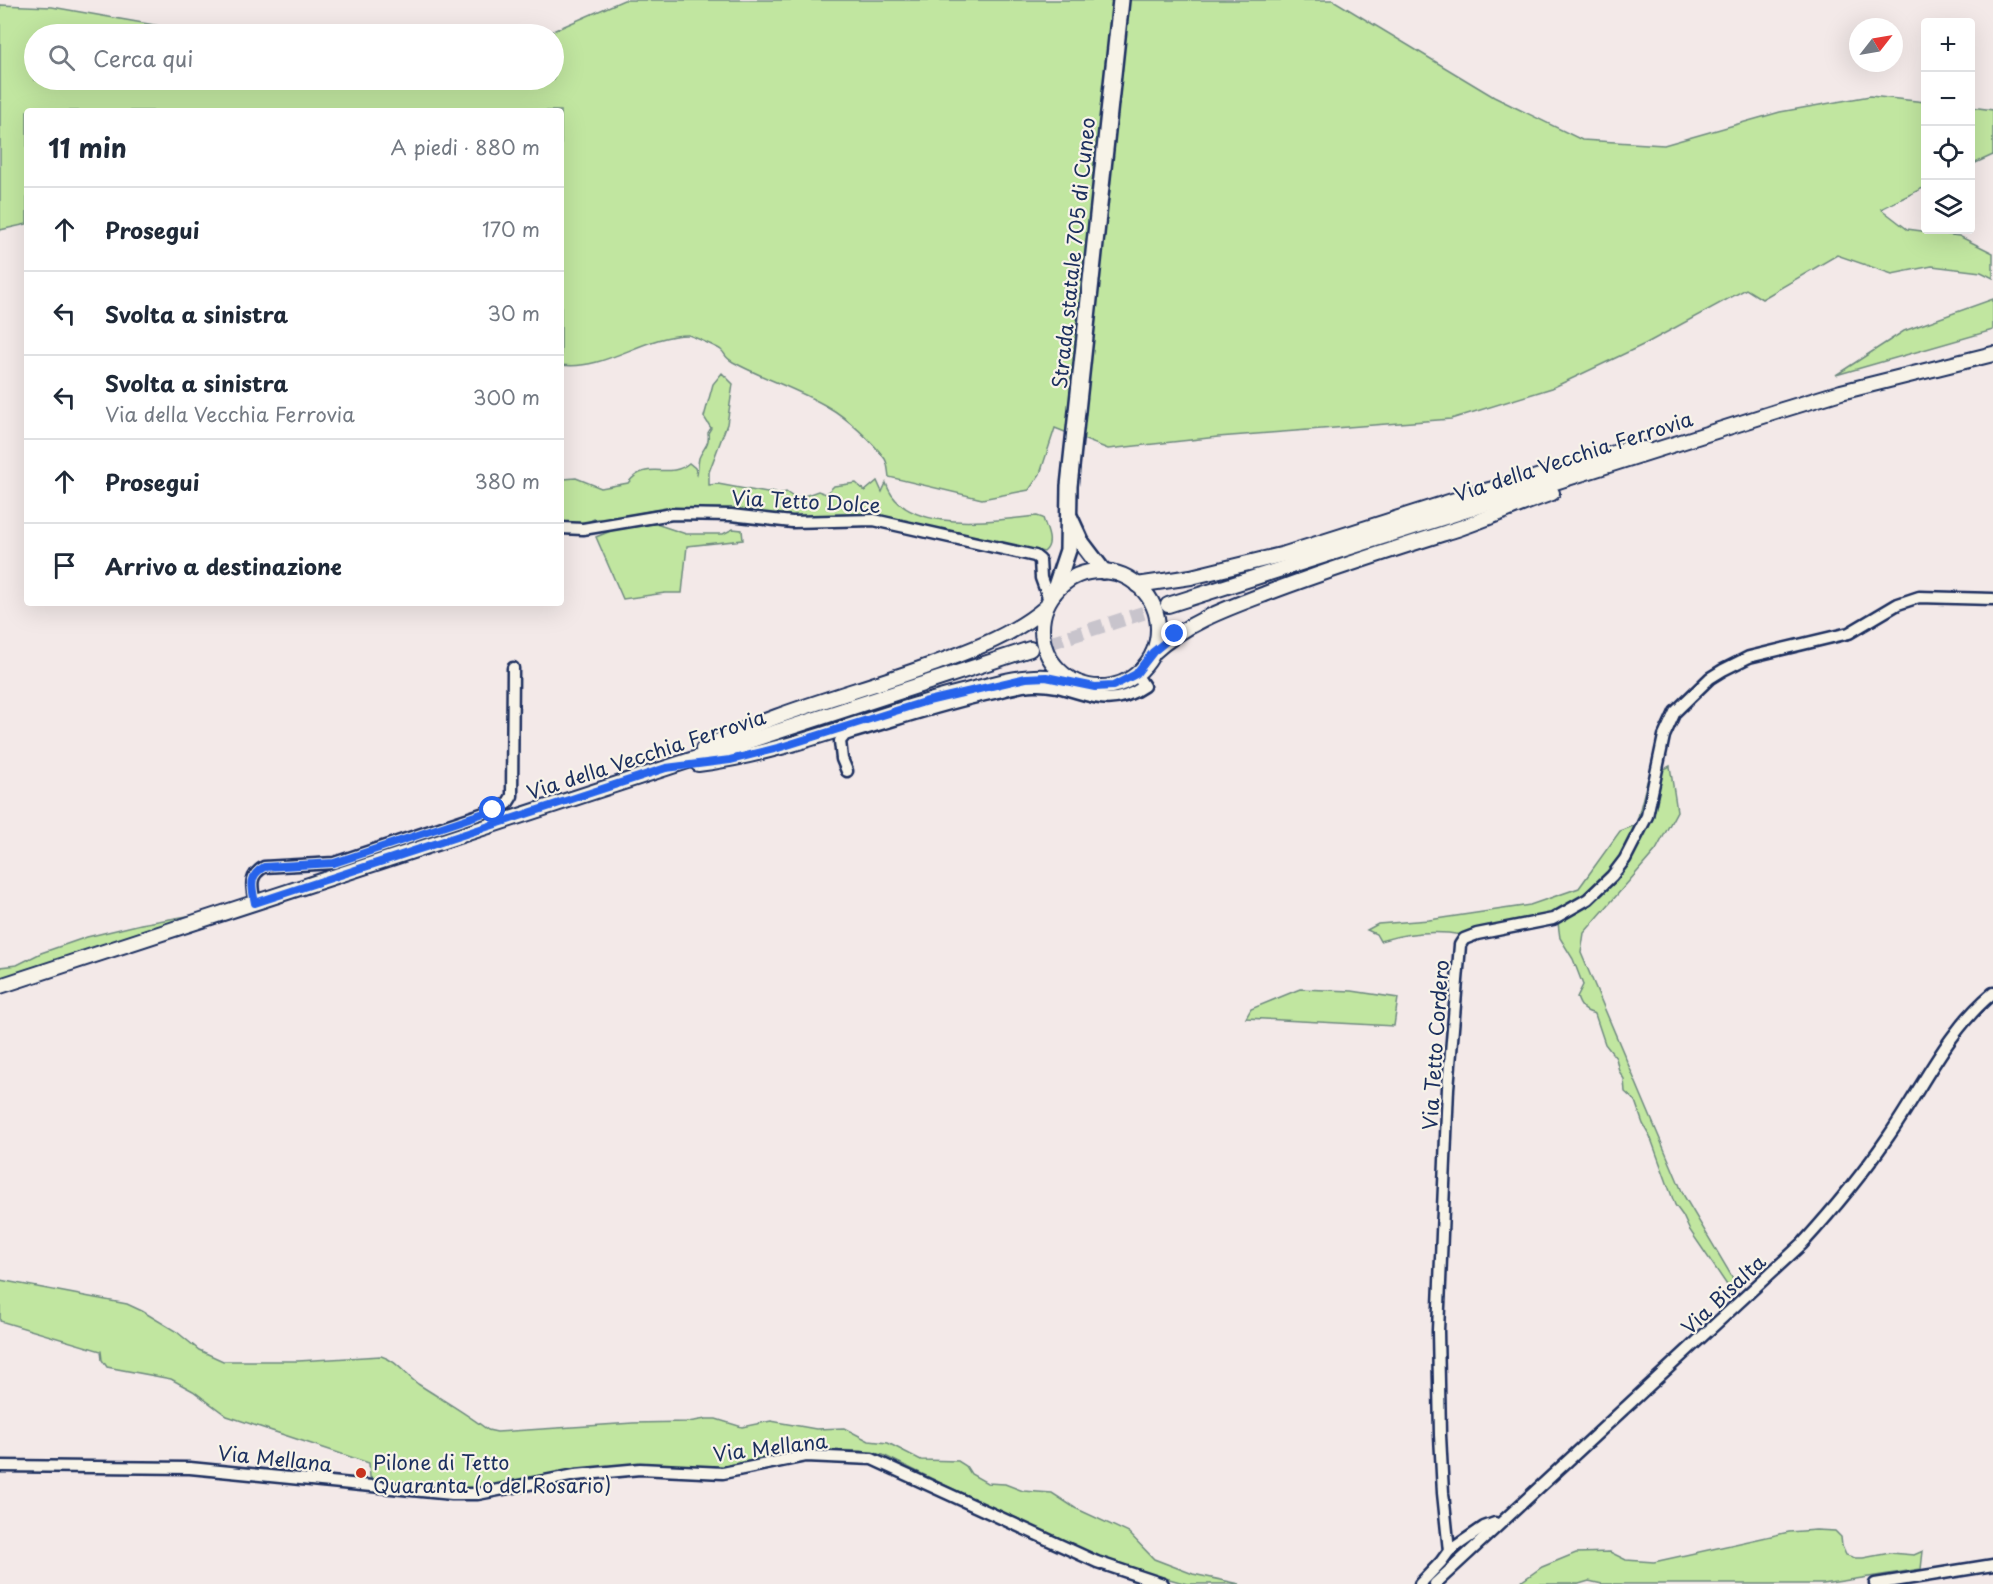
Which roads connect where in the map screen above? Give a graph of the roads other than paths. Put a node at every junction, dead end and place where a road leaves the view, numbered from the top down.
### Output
1 (1121, 0) edge
2 (1993, 354) edge
3 (1662, 448) junction
4 (1067, 510) junction
5 (564, 528) edge
6 (1103, 571) junction
7 (1137, 585) junction
8 (1993, 599) edge
9 (1050, 600) junction
10 (1168, 605) tunnel mouth
11 (1030, 649) tunnel mouth
12 (1153, 652) junction
13 (513, 669) dead end
14 (1136, 674) junction
15 (1078, 683) junction
16 (666, 768) junction
17 (847, 771) dead end
18 (255, 903) junction
19 (0, 986) edge
20 (1993, 993) edge
21 (0, 1466) edge
22 (1501, 1521) junction
23 (1449, 1551) junction
24 (1993, 1565) edge
25 (1163, 1584) edge
26 (1420, 1584) edge
27 (1435, 1584) edge
28 (1875, 1584) edge

1 - 4 highway, Strada statale 705 di Cuneo
2 - 3 main road, Via della Vecchia Ferrovia
3 - 7 main road
3 - 10 main road, Via della Vecchia Ferrovia
3 - 12 main road
4 - 6 highway
4 - 9 highway, Strada statale 705 di Cuneo
5 - 9 street, Via Tetto Dolce
6 - 7 main road
6 - 9 main road
7 - 12 main road
8 - 23 street, Via Tetto Cordero
9 - 15 main road
9 - 16 main road
11 - 16 main road, Via della Vecchia Ferrovia
12 - 14 main road
13 - 18 street
14 - 15 main road
14 - 17 street
15 - 16 main road
16 - 18 main road, Via della Vecchia Ferrovia
18 - 19 main road, Via della Vecchia Ferrovia
20 - 22 street, Via Bisalta
21 - 25 street, Via Mellana
22 - 23 street
22 - 27 street, Via Bisalta
23 - 26 street
24 - 28 street

